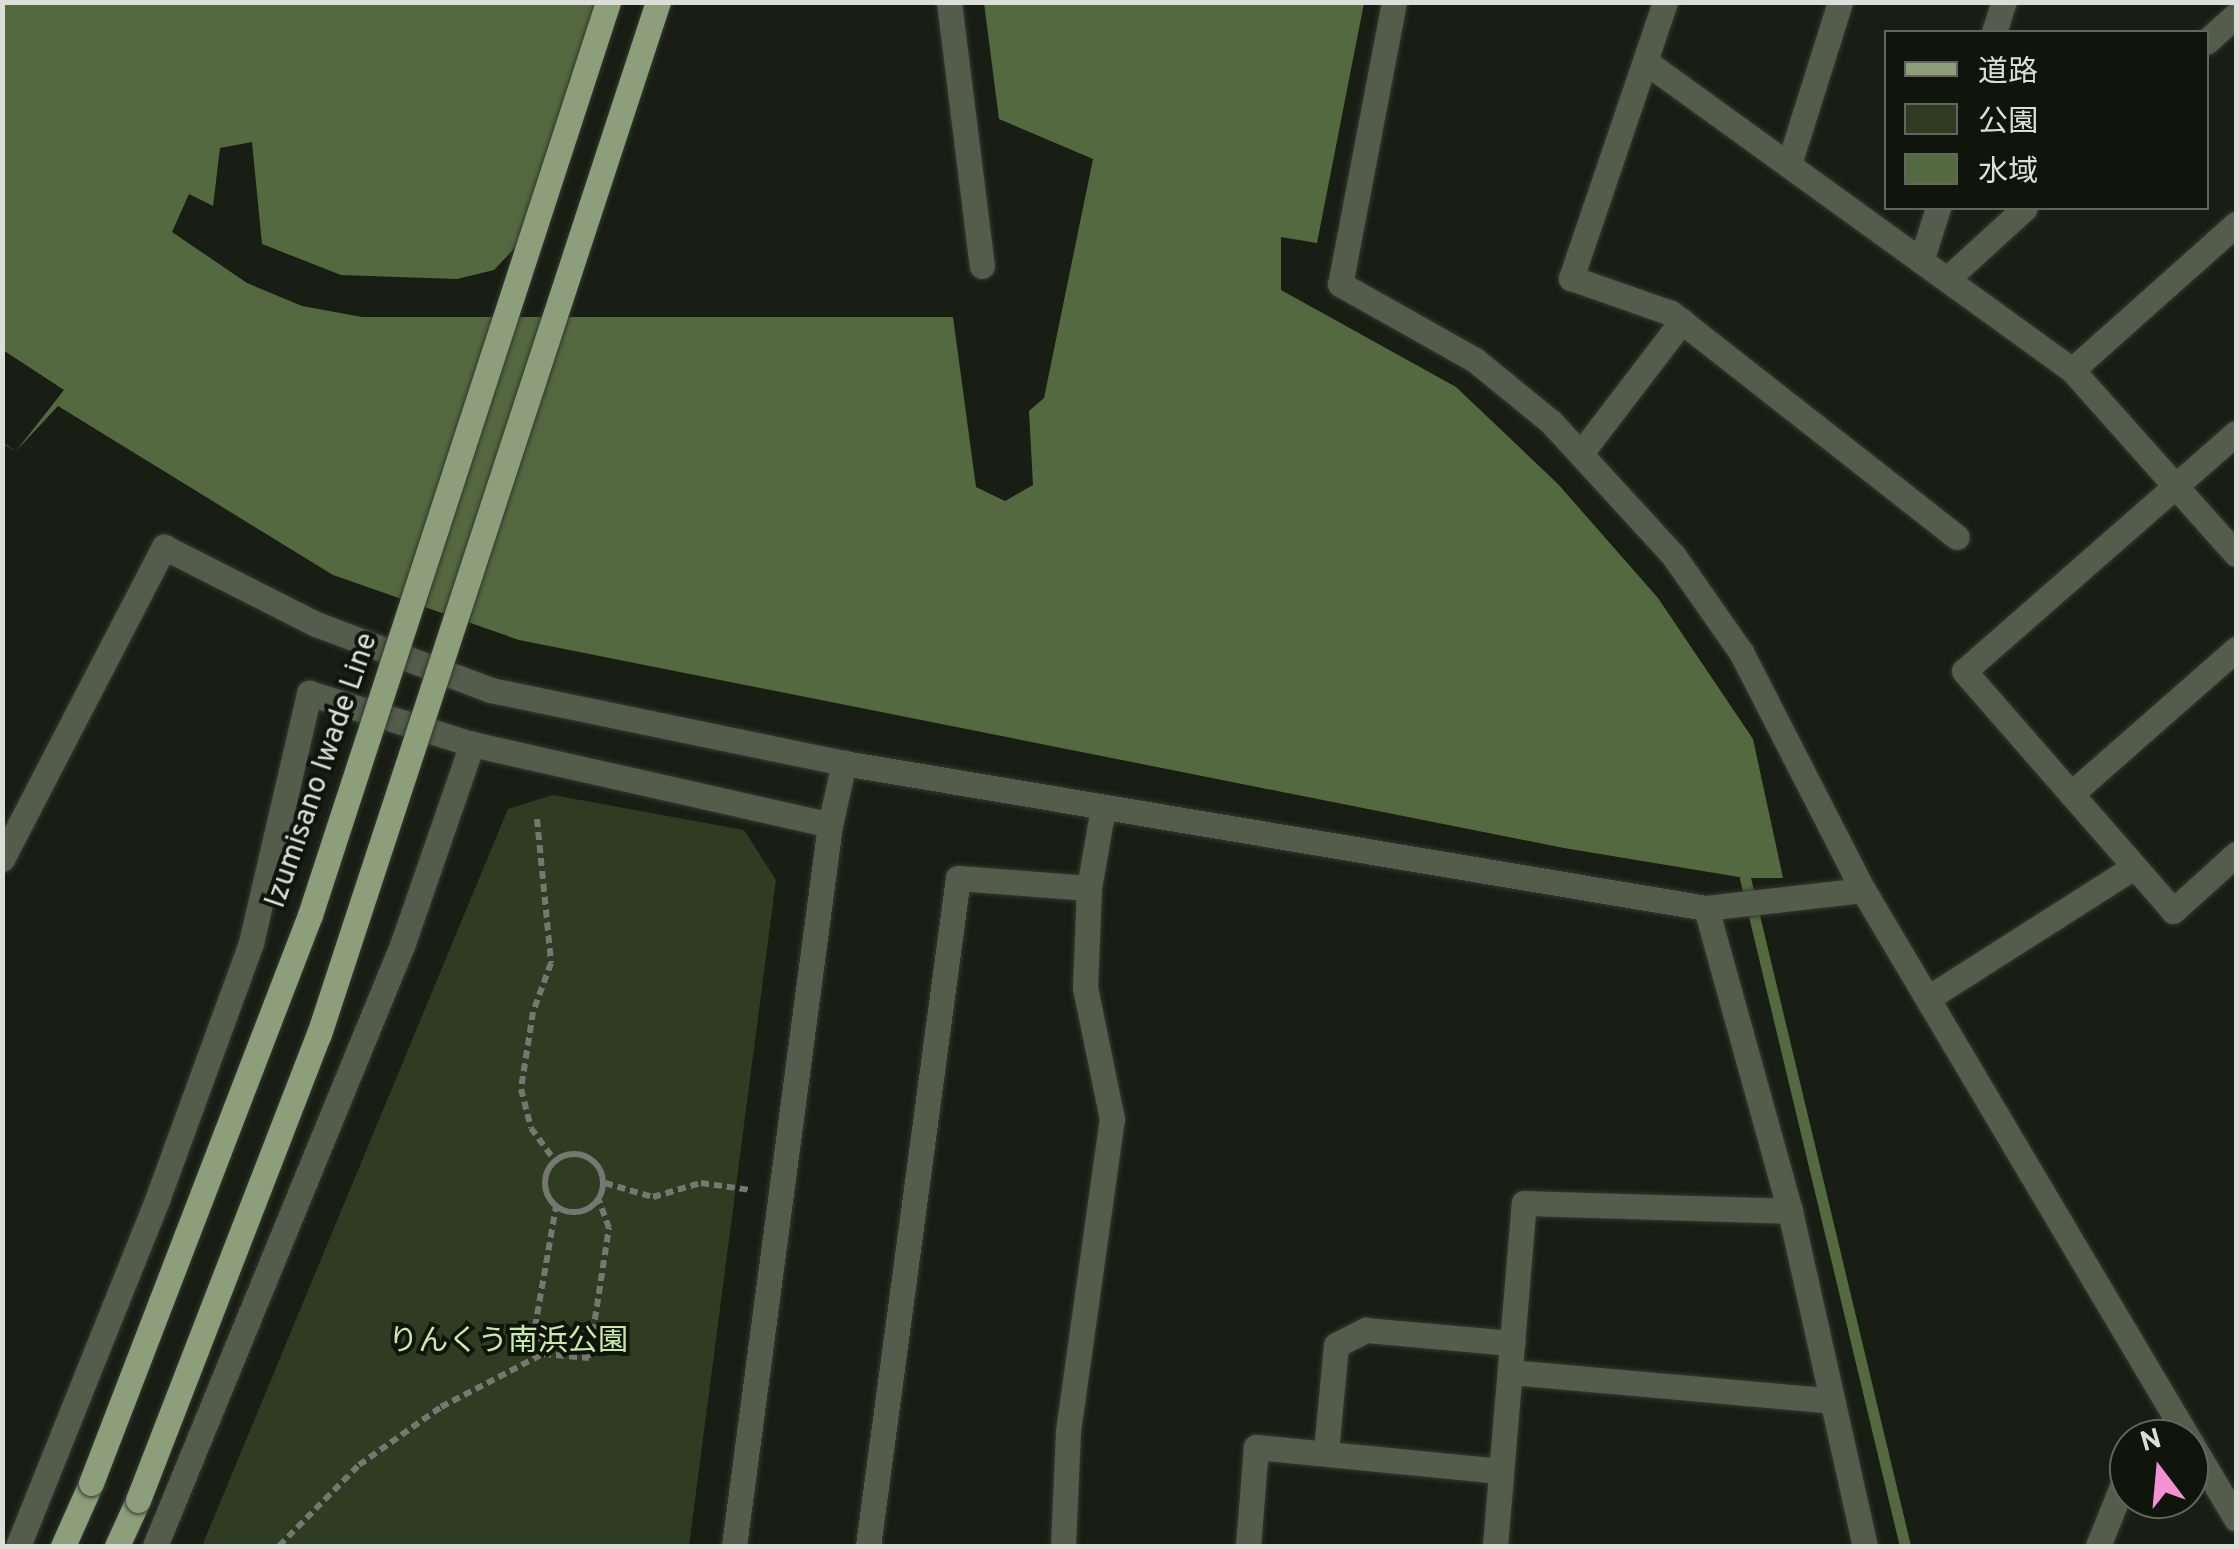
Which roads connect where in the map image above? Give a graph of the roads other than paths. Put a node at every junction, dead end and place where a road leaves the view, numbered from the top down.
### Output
1 (608, 2) edge
2 (658, 2) edge
3 (949, 2) edge
4 (1394, 2) edge
5 (1666, 2) edge
6 (1840, 2) edge
7 (2004, 2) edge
8 (2236, 15) edge
9 (1995, 30) edge
10 (2209, 39) edge
11 (1646, 62) junction
12 (1789, 164) junction
13 (1937, 210) edge
14 (2024, 210) edge
15 (2236, 224) edge
16 (1921, 261) junction
17 (982, 266) dead end
18 (1947, 279) junction
19 (1682, 321) junction
20 (2072, 370) junction
21 (2236, 433) edge
22 (1580, 453) junction
23 (2176, 486) junction
24 (1957, 536) dead end
25 (2236, 554) edge
26 (2236, 649) edge
27 (472, 744) junction
28 (844, 763) junction
29 (2071, 794) junction
30 (1103, 808) junction
31 (830, 825) junction
32 (2236, 854) edge
33 (2, 859) edge
34 (2134, 866) junction
35 (1089, 888) junction
36 (1863, 890) junction
37 (1706, 908) junction
38 (1928, 998) junction
39 (1790, 1212) junction
40 (1512, 1342) junction
41 (1510, 1372) junction
42 (1832, 1400) junction
43 (2164, 1419) edge
44 (1326, 1451) junction
45 (1501, 1471) junction
46 (2209, 1483) edge
47 (2109, 1519) edge
48 (2236, 1519) edge
49 (18, 1546) edge
50 (64, 1546) edge
51 (117, 1546) edge
52 (155, 1546) edge
53 (734, 1546) edge
54 (868, 1546) edge
55 (1063, 1546) edge
56 (1248, 1546) edge
57 (1495, 1546) edge
58 (1865, 1546) edge
59 (2098, 1546) edge

1 - 50 main road, Izumisano Iwade Line, bridge
2 - 51 main road, bridge
3 - 17 street
4 - 22 street
5 - 11 street
6 - 12 street
7 - 9 street
8 - 10 street
11 - 12 street
11 - 19 street
12 - 16 street
13 - 16 street
14 - 18 street
15 - 20 street
16 - 18 street
18 - 20 street
19 - 22 street
19 - 24 street
20 - 23 street
21 - 23 street
22 - 36 street
23 - 25 street
23 - 29 street
26 - 29 street
27 - 31 street
27 - 49 street
27 - 52 street
28 - 30 street
28 - 31 street
28 - 33 street
29 - 34 street
30 - 35 street
30 - 37 street
31 - 53 street
32 - 34 street
34 - 38 street
35 - 54 street
35 - 55 street
36 - 37 street
36 - 38 street
37 - 39 street
38 - 43 street
39 - 40 street
39 - 42 street
40 - 41 street
40 - 44 street
41 - 42 street
41 - 45 street
42 - 58 street
44 - 45 street
44 - 56 street
45 - 57 street
46 - 48 street
47 - 59 street

